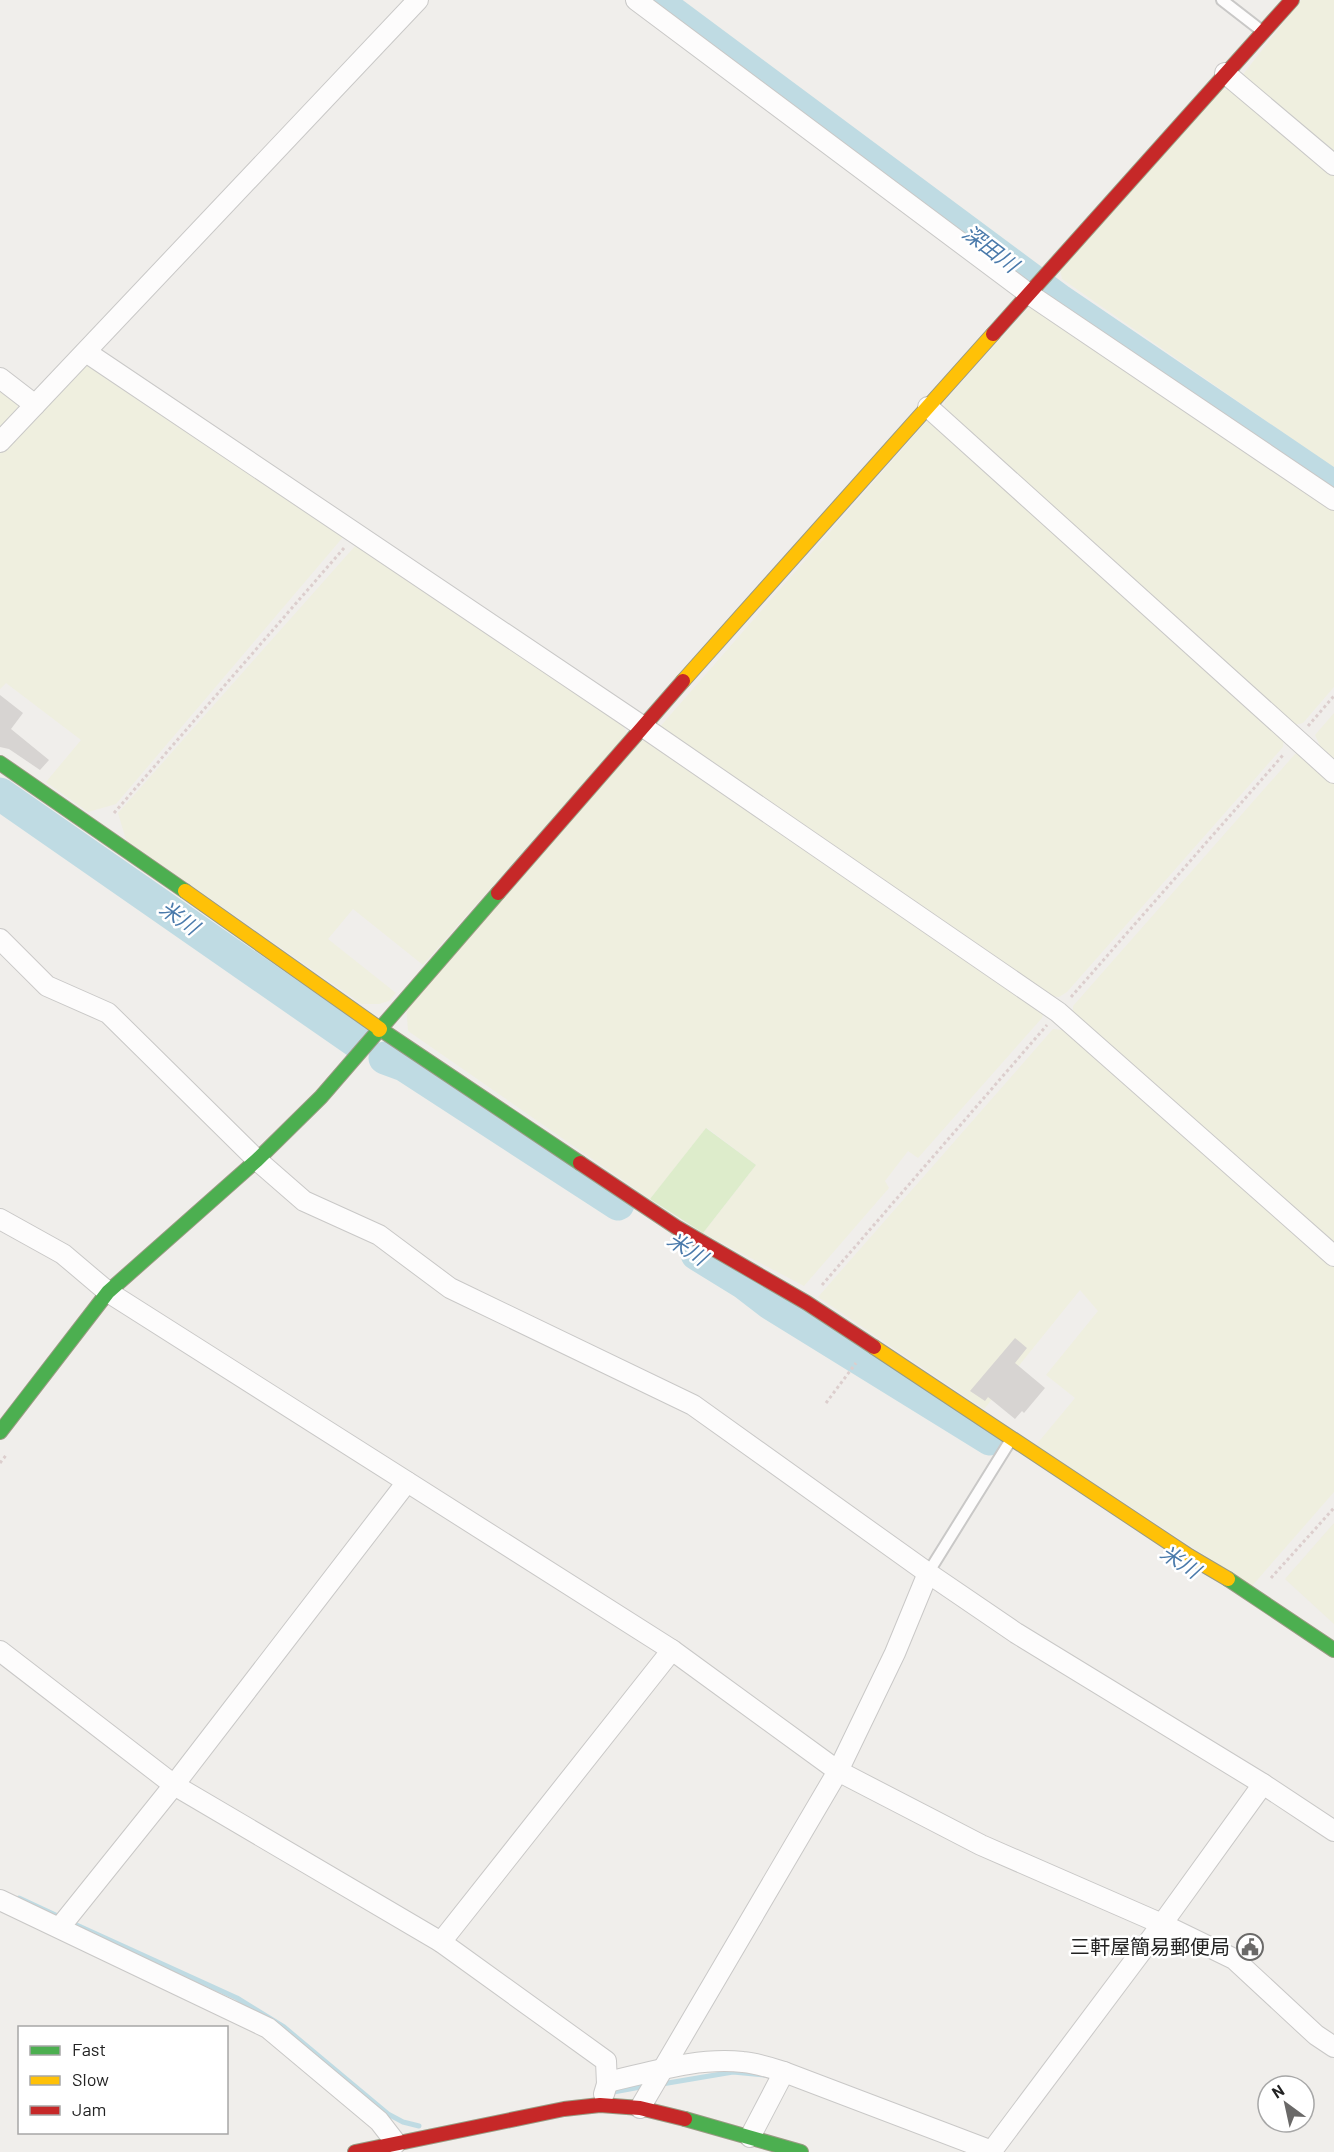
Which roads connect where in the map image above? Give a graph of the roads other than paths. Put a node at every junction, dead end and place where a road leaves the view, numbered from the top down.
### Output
1 (418, 0) edge
2 (636, 0) edge
3 (1222, 0) edge
4 (1292, 0) edge
5 (1262, 32) junction
6 (1225, 73) junction
7 (1334, 165) edge
8 (1029, 294) junction
9 (86, 352) junction
10 (0, 378) edge
11 (35, 405) junction
12 (928, 407) junction
13 (0, 442) edge
14 (1334, 500) edge
15 (642, 726) junction
16 (0, 763) edge
17 (1334, 773) edge
18 (0, 939) edge
19 (380, 1029) junction
20 (257, 1160) junction
21 (0, 1218) edge
22 (1334, 1256) edge
23 (108, 1292) junction
24 (0, 1432) edge
25 (1012, 1438) junction
26 (407, 1482) junction
27 (928, 1573) junction
28 (672, 1650) junction
29 (1334, 1650) edge
30 (0, 1651) edge
31 (838, 1772) junction
32 (1263, 1784) junction
33 (174, 1785) junction
34 (1334, 1831) edge
35 (0, 1899) edge
36 (1162, 1924) junction
37 (60, 1927) junction
38 (441, 1942) junction
39 (1334, 2047) edge
40 (663, 2067) junction
41 (784, 2072) junction
42 (607, 2082) junction
43 (600, 2105) junction
44 (640, 2108) junction
45 (750, 2137) junction
46 (396, 2143) junction
47 (991, 2151) edge
48 (355, 2152) edge
49 (801, 2152) edge

1 - 9 street
2 - 8 street
3 - 5 lane
4 - 5 street
5 - 6 street
6 - 7 street
6 - 8 street
8 - 12 street
8 - 14 street
9 - 11 street
9 - 15 street
10 - 11 street
11 - 13 street
12 - 15 street
12 - 17 street
15 - 19 street
15 - 22 street
16 - 19 street
18 - 20 street
19 - 20 street
19 - 25 street
20 - 23 street
20 - 27 street
21 - 23 street
23 - 24 street
23 - 26 street
25 - 27 lane
25 - 29 street
26 - 28 street
26 - 33 street
27 - 31 street
27 - 32 street
28 - 31 street
28 - 38 street
30 - 33 street
31 - 36 street
31 - 40 street
32 - 34 street
32 - 36 street
33 - 37 street
33 - 38 street
35 - 37 street
36 - 39 street
36 - 47 street
37 - 46 street
38 - 42 street
40 - 41 street
40 - 42 street
40 - 44 street
41 - 45 street
41 - 47 street
42 - 43 street
43 - 44 street
43 - 46 street
44 - 45 street
45 - 49 street
46 - 48 street

